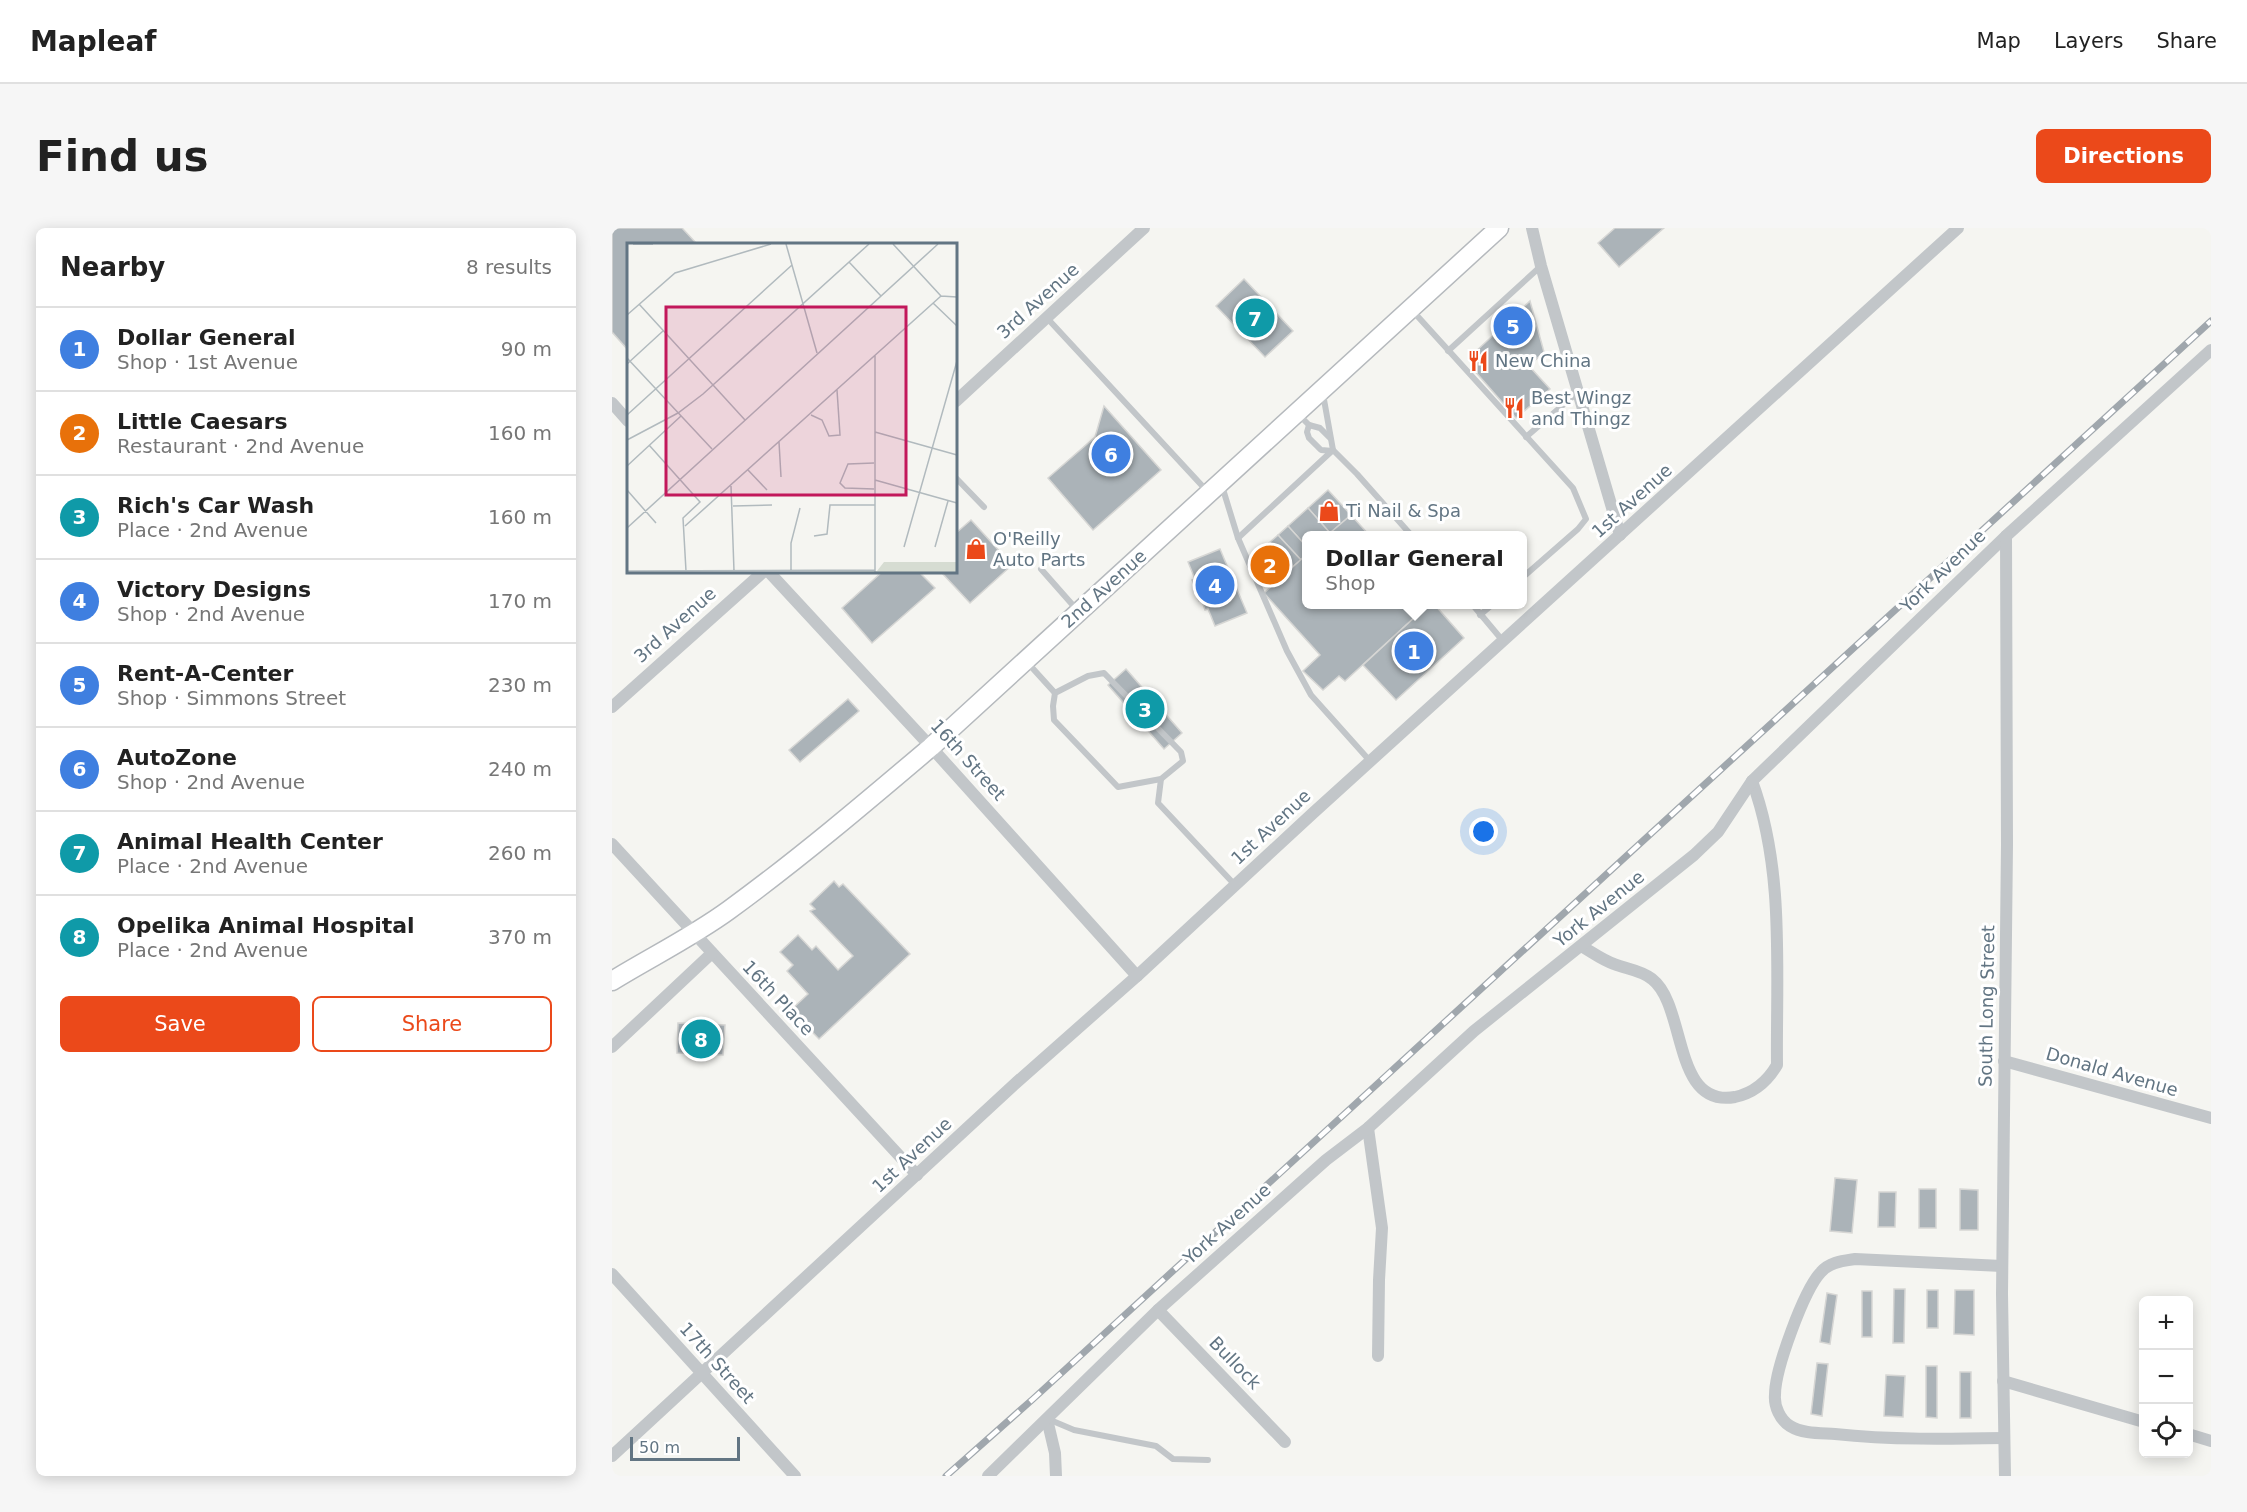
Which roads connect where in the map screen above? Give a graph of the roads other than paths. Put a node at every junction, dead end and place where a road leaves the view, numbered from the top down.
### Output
1 (1144, 228) edge
2 (1499, 228) edge
3 (1532, 228) edge
4 (1958, 228) edge
5 (1541, 266) junction
6 (1411, 309) junction
7 (1047, 317) junction
8 (2211, 350) edge
9 (1448, 351) junction
10 (1323, 390) junction
11 (1578, 392) junction
12 (957, 400) edge
13 (612, 403) edge
14 (1303, 419) junction
15 (627, 420) edge
16 (1526, 437) junction
17 (1330, 439) junction
18 (1333, 450) junction
19 (957, 479) edge
20 (1215, 488) junction
21 (984, 507) dead end
22 (1408, 531) edge
23 (1620, 535) junction
24 (2006, 536) junction
25 (1238, 538) junction
26 (1041, 569) dead end
27 (761, 573) edge
28 (770, 573) edge
29 (1527, 574) edge
30 (1476, 609) edge
31 (1487, 609) edge
32 (1079, 612) junction
33 (1480, 615) junction
34 (1503, 641) junction
35 (1025, 661) junction
36 (1055, 693) junction
37 (612, 707) edge
38 (931, 747) junction
39 (1371, 761) junction
40 (1161, 779) junction
41 (1752, 781) junction
42 (612, 844) edge
43 (1235, 885) junction
44 (694, 933) junction
45 (1581, 946) junction
46 (712, 953) junction
47 (1137, 976) junction
48 (612, 981) edge
49 (612, 1047) edge
50 (2004, 1061) junction
51 (2211, 1118) edge
52 (1368, 1128) junction
53 (918, 1175) junction
54 (2002, 1266) junction
55 (612, 1274) edge
56 (1158, 1310) junction
57 (1378, 1356) dead end
58 (701, 1372) junction
59 (2003, 1381) junction
60 (1047, 1419) junction
61 (2139, 1421) edge
62 (2193, 1436) edge
63 (2004, 1438) junction
64 (2211, 1441) edge
65 (1285, 1442) dead end
66 (612, 1456) edge
67 (1208, 1460) dead end
68 (795, 1476) edge
69 (988, 1476) edge
70 (1056, 1476) edge
71 (2005, 1476) edge

1 - 7 street, 3rd Avenue
2 - 6 main road, 2nd Avenue
3 - 5 street
4 - 23 street, 1st Avenue
5 - 9 lane
5 - 11 street
6 - 9 lane
6 - 10 main road, 2nd Avenue
7 - 12 street, 3rd Avenue
7 - 20 lane
8 - 24 street, York Avenue
9 - 16 lane
10 - 14 main road, 2nd Avenue
10 - 17 lane
11 - 16 lane
11 - 23 street
13 - 15 street
14 - 17 lane
14 - 18 lane
14 - 20 main road, 2nd Avenue
16 - 29 lane
17 - 18 lane
18 - 22 lane
18 - 25 lane
19 - 21 lane
20 - 25 lane
20 - 32 main road, 2nd Avenue
23 - 34 street, 1st Avenue
24 - 41 street, York Avenue
24 - 50 street, South Long Street
25 - 39 lane
26 - 32 lane
27 - 37 street, 3rd Avenue
28 - 38 street, 16th Street
30 - 33 lane
31 - 33 lane
32 - 35 main road, 2nd Avenue
33 - 34 lane
34 - 39 street, 1st Avenue
35 - 36 lane
35 - 38 main road, 2nd Avenue
36 - 40 lane
36 - 40 lane
38 - 44 main road, 2nd Avenue
38 - 47 street, 16th Street
39 - 43 street, 1st Avenue
40 - 43 lane
41 - 45 street, York Avenue
41 - 45 street
42 - 44 street, 16th Place
43 - 47 street, 1st Avenue
44 - 46 street, 16th Place
44 - 48 main road, 2nd Avenue
45 - 52 street, York Avenue
46 - 49 street
46 - 53 street, 16th Place
47 - 53 street, 1st Avenue
50 - 51 street, Donald Avenue
50 - 54 street, South Long Street
52 - 56 street, York Avenue
52 - 57 street
53 - 58 street, 1st Avenue
54 - 59 street, South Long Street
54 - 63 street
55 - 58 street, 17th Street
56 - 60 street, York Avenue
56 - 65 street, Bullock
58 - 66 street, 1st Avenue
58 - 68 street, 17th Street
59 - 61 street
59 - 63 street, South Long Street
60 - 67 lane
60 - 69 street, York Avenue
60 - 70 street
62 - 64 street
63 - 71 street, South Long Street

